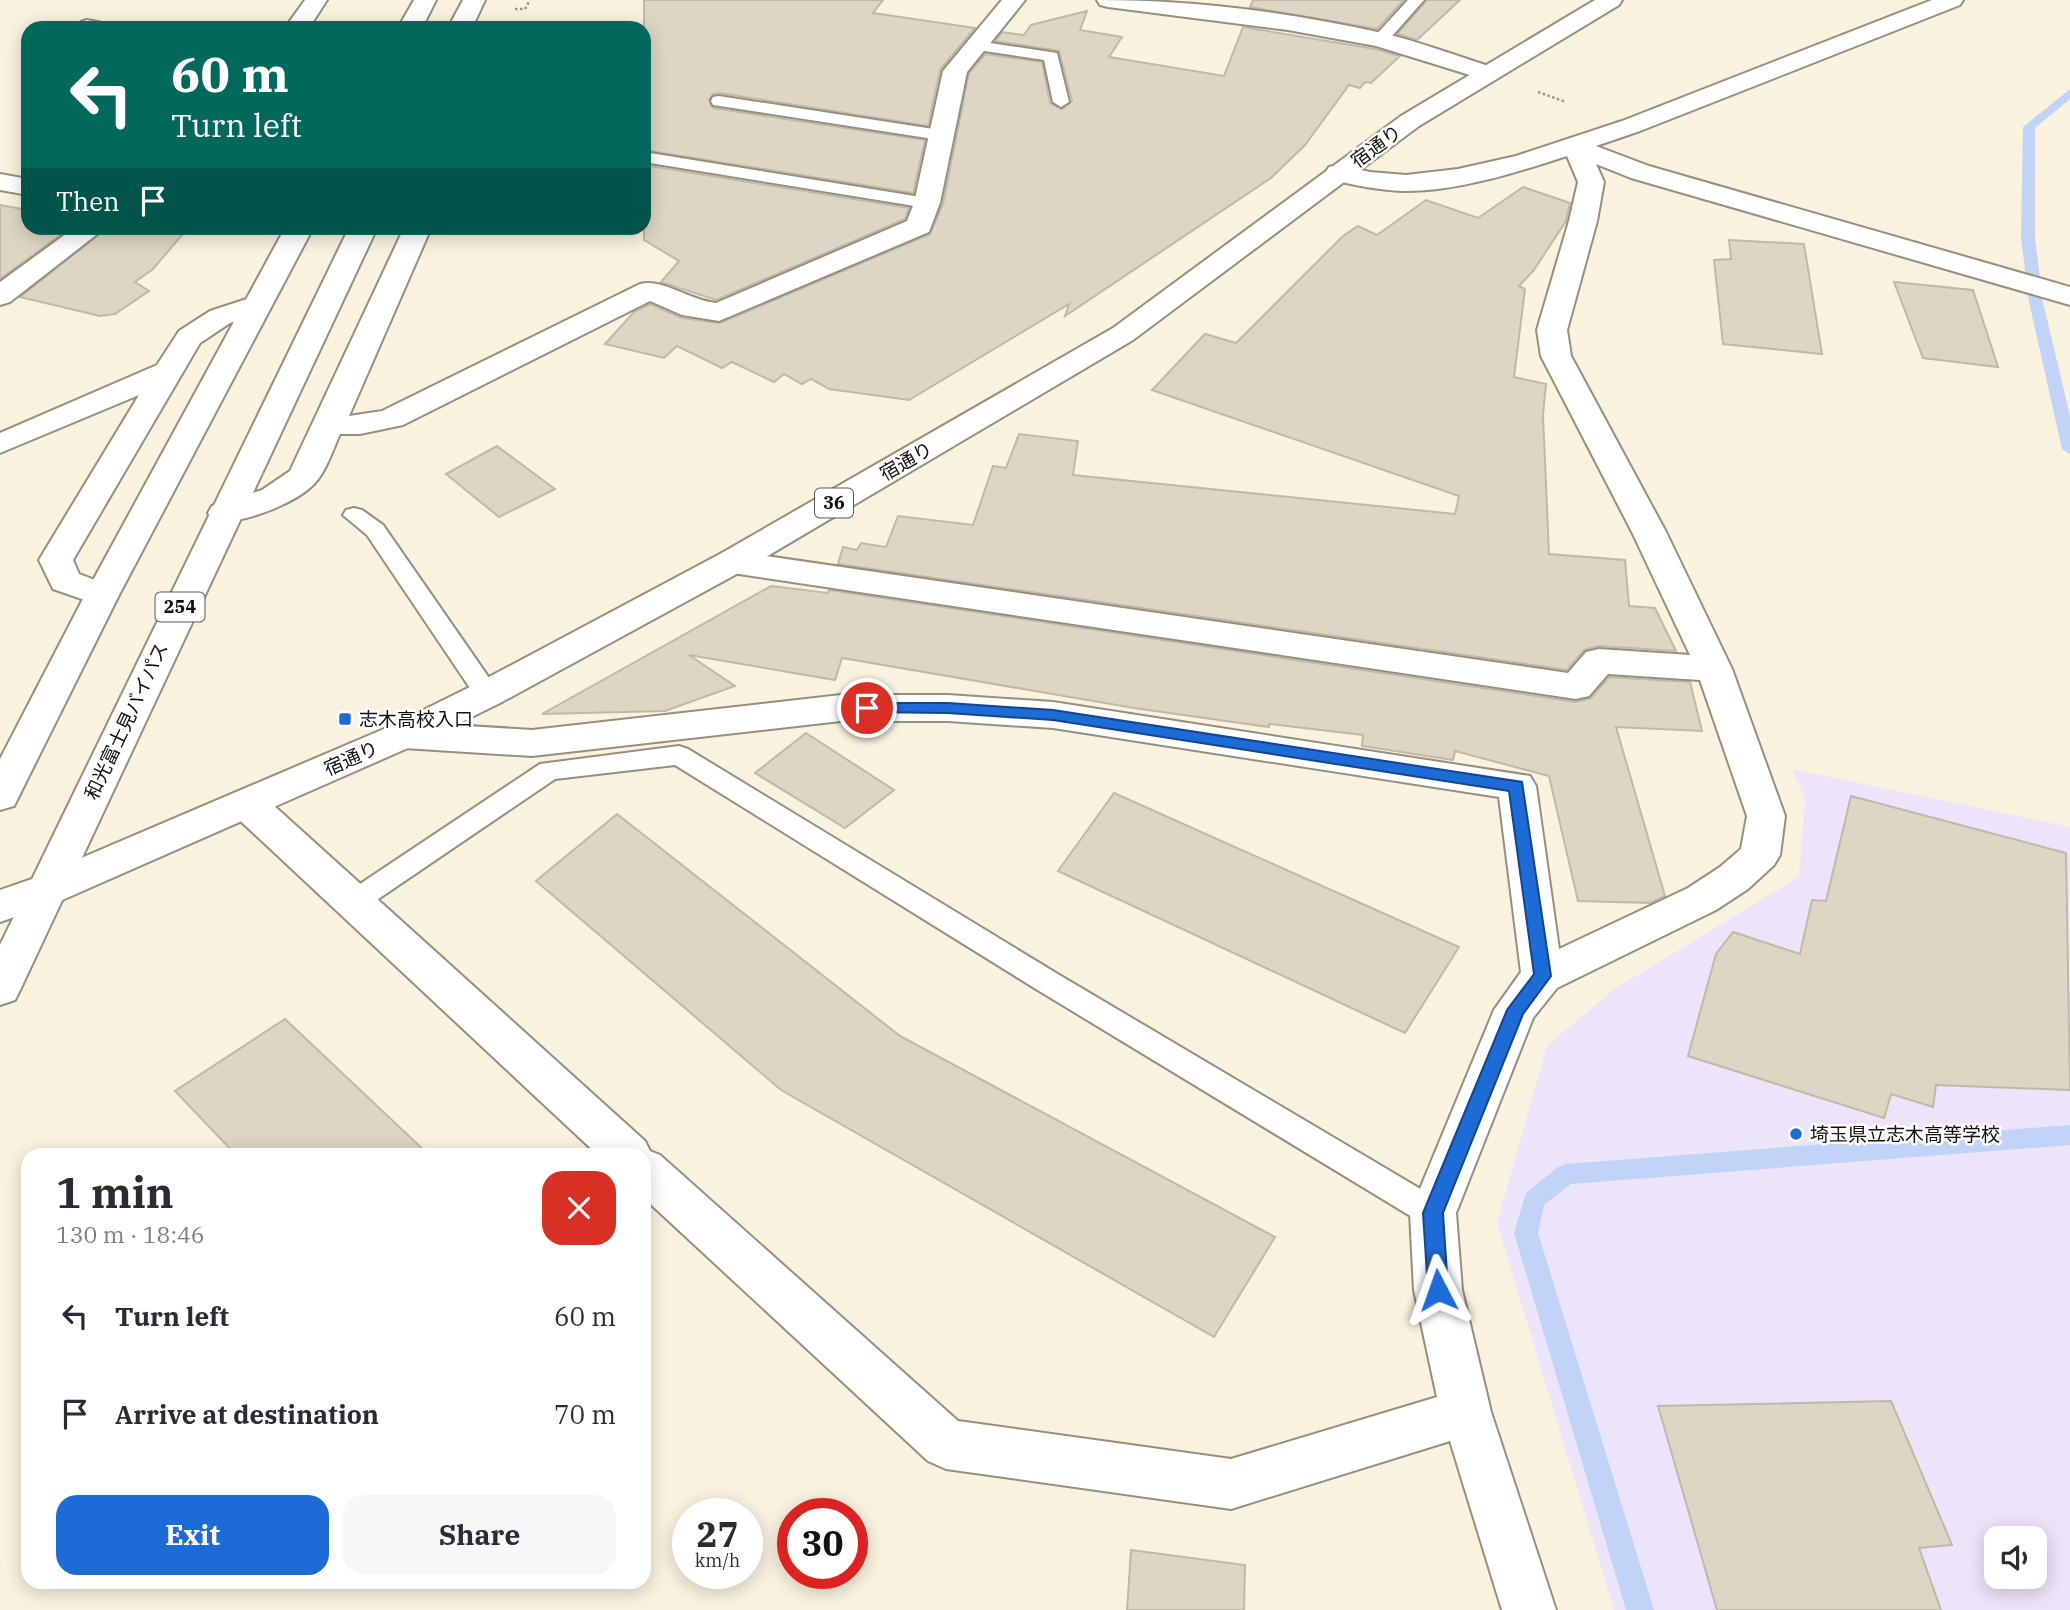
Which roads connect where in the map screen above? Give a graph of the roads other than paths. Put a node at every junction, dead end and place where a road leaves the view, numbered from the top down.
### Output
1 (316, 0) edge
2 (425, 0) edge
3 (474, 0) edge
4 (1014, 0) edge
5 (1108, 0) edge
6 (1416, 0) edge
7 (1611, 0) edge
8 (1952, 0) edge
9 (302, 21) edge
10 (414, 21) edge
11 (468, 21) edge
12 (1380, 40) junction
13 (977, 47) junction
14 (1486, 73) junction
15 (719, 101) dead end
16 (1061, 102) dead end
17 (940, 135) junction
18 (1576, 146) junction
19 (651, 158) edge
20 (1338, 173) junction
21 (0, 182) edge
22 (21, 186) edge
23 (927, 203) junction
24 (82, 235) edge
25 (295, 235) edge
26 (360, 235) edge
27 (414, 235) edge
28 (0, 296) edge
29 (2070, 296) edge
30 (256, 305) junction
31 (166, 372) junction
32 (329, 425) junction
33 (0, 444) edge
34 (224, 513) junction
35 (354, 515) dead end
36 (732, 562) junction
37 (102, 594) junction
38 (1714, 669) junction
39 (487, 694) junction
40 (404, 734) junction
41 (0, 796) edge
42 (247, 804) junction
43 (46, 890) junction
44 (352, 903) junction
45 (0, 906) edge
46 (1542, 976) junction
47 (0, 988) edge
48 (621, 1148) edge
49 (651, 1175) edge
50 (1433, 1213) junction
51 (1466, 1412) junction
52 (1529, 1610) edge

1 - 9 main road
2 - 10 main road
3 - 11 main road
4 - 13 main road
5 - 12 main road
6 - 12 lane
7 - 14 main road, 宿通り / 36
8 - 18 main road
12 - 14 main road
13 - 16 lane
13 - 17 main road
14 - 20 main road, 宿通り / 36
15 - 17 lane
17 - 23 main road
18 - 20 main road
18 - 29 main road
18 - 38 main road
19 - 23 lane
20 - 36 main road, 宿通り / 36
21 - 22 main road
23 - 32 main road
24 - 28 main road
25 - 30 main road
26 - 34 main road, 和光富士見バイパス / 254
27 - 32 main road
30 - 31 main road
30 - 37 main road
31 - 33 main road
31 - 37 main road
32 - 34 main road
34 - 43 main road, 和光富士見バイパス / 254
35 - 39 lane
36 - 38 main road
36 - 39 main road, 宿通り / 36
37 - 41 main road
38 - 46 main road
39 - 40 main road, 宿通り / 36
40 - 42 main road, 宿通り / 36
40 - 46 main road
42 - 43 main road, 宿通り / 36
42 - 44 main road
43 - 45 main road, 宿通り / 36
43 - 47 main road, 和光富士見バイパス / 254
44 - 48 main road
44 - 50 lane
46 - 50 main road
49 - 51 main road
50 - 51 main road
51 - 52 main road

